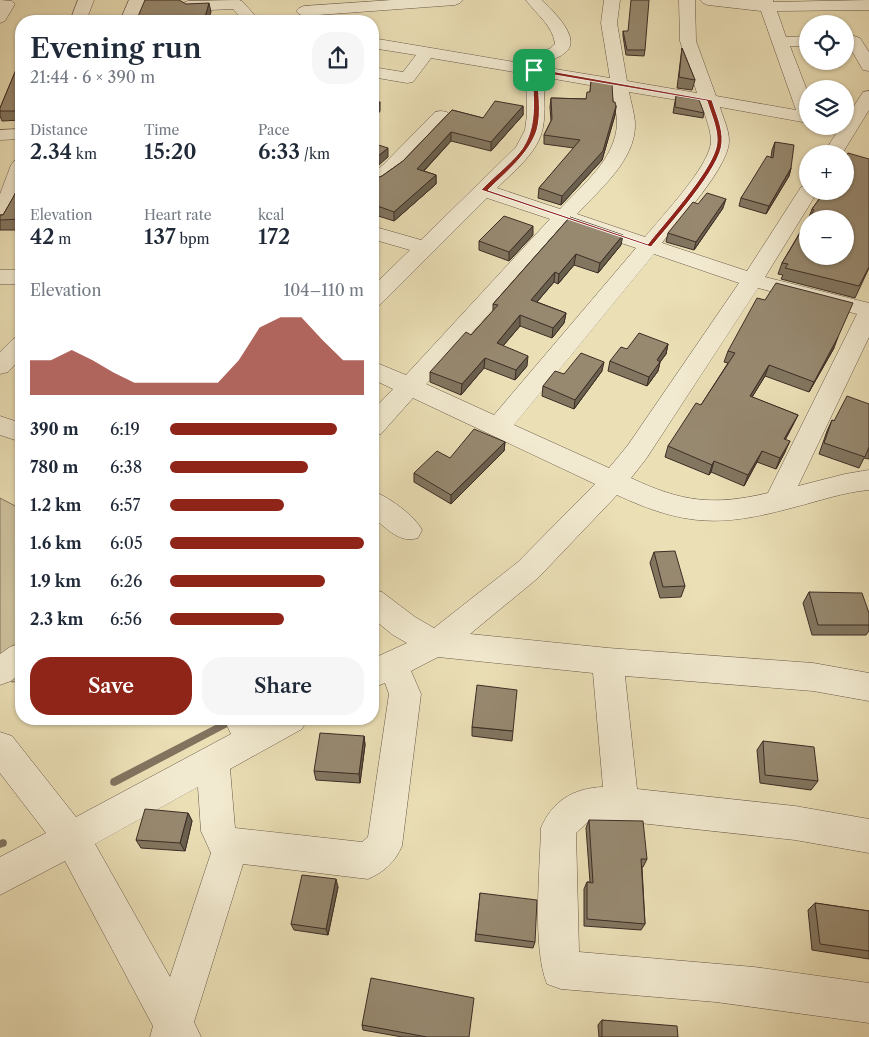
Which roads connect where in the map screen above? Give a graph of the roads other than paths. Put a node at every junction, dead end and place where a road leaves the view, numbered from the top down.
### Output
1 (86, 0) edge
2 (137, 0) edge
3 (455, 0) edge
4 (534, 0) edge
5 (612, 0) edge
6 (687, 0) edge
7 (708, 0) edge
8 (188, 3) edge
9 (766, 3) edge
10 (0, 4) edge
11 (869, 5) edge
12 (306, 11) edge
13 (80, 15) edge
14 (131, 15) edge
15 (247, 15) edge
16 (0, 18) edge
17 (799, 41) edge
18 (856, 41) edge
19 (781, 42) junction
20 (379, 44) edge
21 (427, 52) junction
22 (869, 66) edge
23 (534, 70) junction
24 (379, 73) edge
25 (620, 85) junction
26 (799, 92) edge
27 (869, 96) edge
28 (710, 100) junction
29 (441, 116) dead end
30 (854, 118) edge
31 (799, 128) edge
32 (854, 129) edge
33 (869, 133) edge
34 (15, 134) edge
35 (0, 135) edge
36 (12, 175) edge
37 (379, 177) edge
38 (484, 190) junction
39 (802, 200) edge
40 (564, 218) junction
41 (0, 219) edge
42 (379, 234) edge
43 (649, 246) junction
44 (425, 248) junction
45 (0, 277) edge
46 (15, 277) edge
47 (752, 280) junction
48 (379, 293) edge
49 (869, 311) edge
50 (15, 350) edge
51 (0, 366) edge
52 (379, 372) edge
53 (409, 386) junction
54 (379, 420) edge
55 (0, 425) edge
56 (498, 427) junction
57 (15, 431) edge
58 (869, 480) edge
59 (614, 481) junction
60 (777, 502) junction
61 (379, 506) edge
62 (408, 530) dead end
63 (379, 607) edge
64 (436, 644) junction
65 (15, 660) edge
66 (608, 661) junction
67 (382, 668) edge
68 (0, 671) edge
69 (869, 686) edge
70 (266, 725) edge
71 (246, 730) edge
72 (0, 747) edge
73 (213, 761) junction
74 (621, 804) junction
75 (869, 836) edge
76 (71, 838) junction
77 (231, 845) junction
78 (0, 877) edge
79 (869, 1002) edge
80 (175, 1033) edge

1 - 13 street
2 - 14 street
3 - 12 street
4 - 23 street
5 - 25 street
6 - 28 street
7 - 9 street
8 - 15 street
9 - 11 street
9 - 19 street
10 - 16 street
17 - 19 street
18 - 22 street
19 - 26 street
20 - 21 street
21 - 23 street
21 - 24 street
23 - 25 street
23 - 38 street
25 - 28 street
25 - 40 street
27 - 30 street
28 - 31 street
28 - 43 street
29 - 37 street
32 - 33 street
34 - 35 street
36 - 41 street
38 - 40 street
38 - 44 street
39 - 47 street
40 - 43 street
40 - 53 street
42 - 44 street
43 - 47 street
43 - 56 street
44 - 48 street
45 - 46 street
47 - 49 street
47 - 59 street
49 - 60 street
50 - 51 street
52 - 53 street
53 - 54 street
53 - 56 street
55 - 57 street
56 - 59 street
58 - 60 street
59 - 60 street
59 - 64 street
61 - 62 street
63 - 64 street
64 - 66 street
64 - 67 street
65 - 68 street
66 - 69 street
66 - 74 street
67 - 77 street
70 - 71 street
71 - 73 street
72 - 76 street
73 - 76 street
73 - 77 street
74 - 75 street
74 - 79 street
76 - 78 street
76 - 80 street
77 - 80 street

